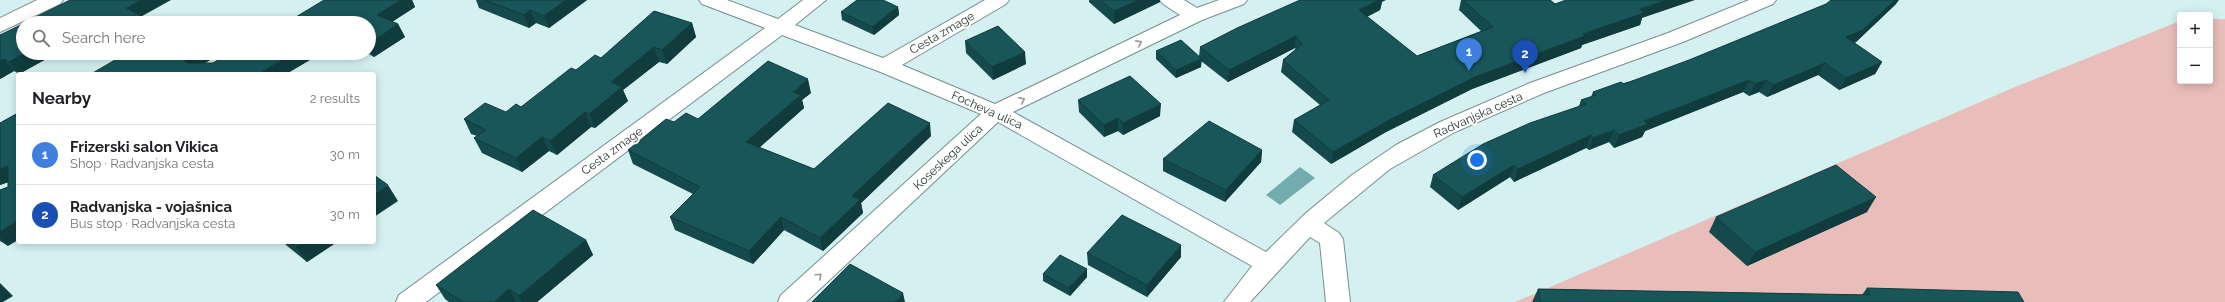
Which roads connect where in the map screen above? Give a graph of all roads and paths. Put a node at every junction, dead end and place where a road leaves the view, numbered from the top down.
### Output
1 (709, 0) edge
2 (816, 0) edge
3 (999, 0) edge
4 (1170, 0) edge
5 (1237, 0) edge
6 (47, 1) edge
7 (1752, 2) edge
8 (19, 16) edge
9 (1195, 16) junction
10 (16, 17) edge
11 (0, 26) edge
12 (779, 28) junction
13 (885, 66) junction
14 (996, 112) junction
15 (1309, 225) junction
16 (1270, 265) junction
17 (408, 302) edge
18 (790, 302) edge
19 (1236, 302) edge
20 (1338, 302) edge

1 - 12 street, Focheva ulica
2 - 12 street, Cesta zmage
3 - 13 street, Cesta zmage
4 - 9 street
5 - 9 street, Koseskega ulica
6 - 8 street
7 - 15 street, Radvanjska cesta
14 -> 9 street, Koseskega ulica
10 - 11 street
12 - 13 street, Focheva ulica
12 - 17 street, Cesta zmage
13 - 14 street, Focheva ulica
14 - 16 street, Focheva ulica
18 -> 14 street, Koseskega ulica
15 - 16 street, Radvanjska cesta
15 - 20 street
16 - 19 street, Radvanjska cesta

